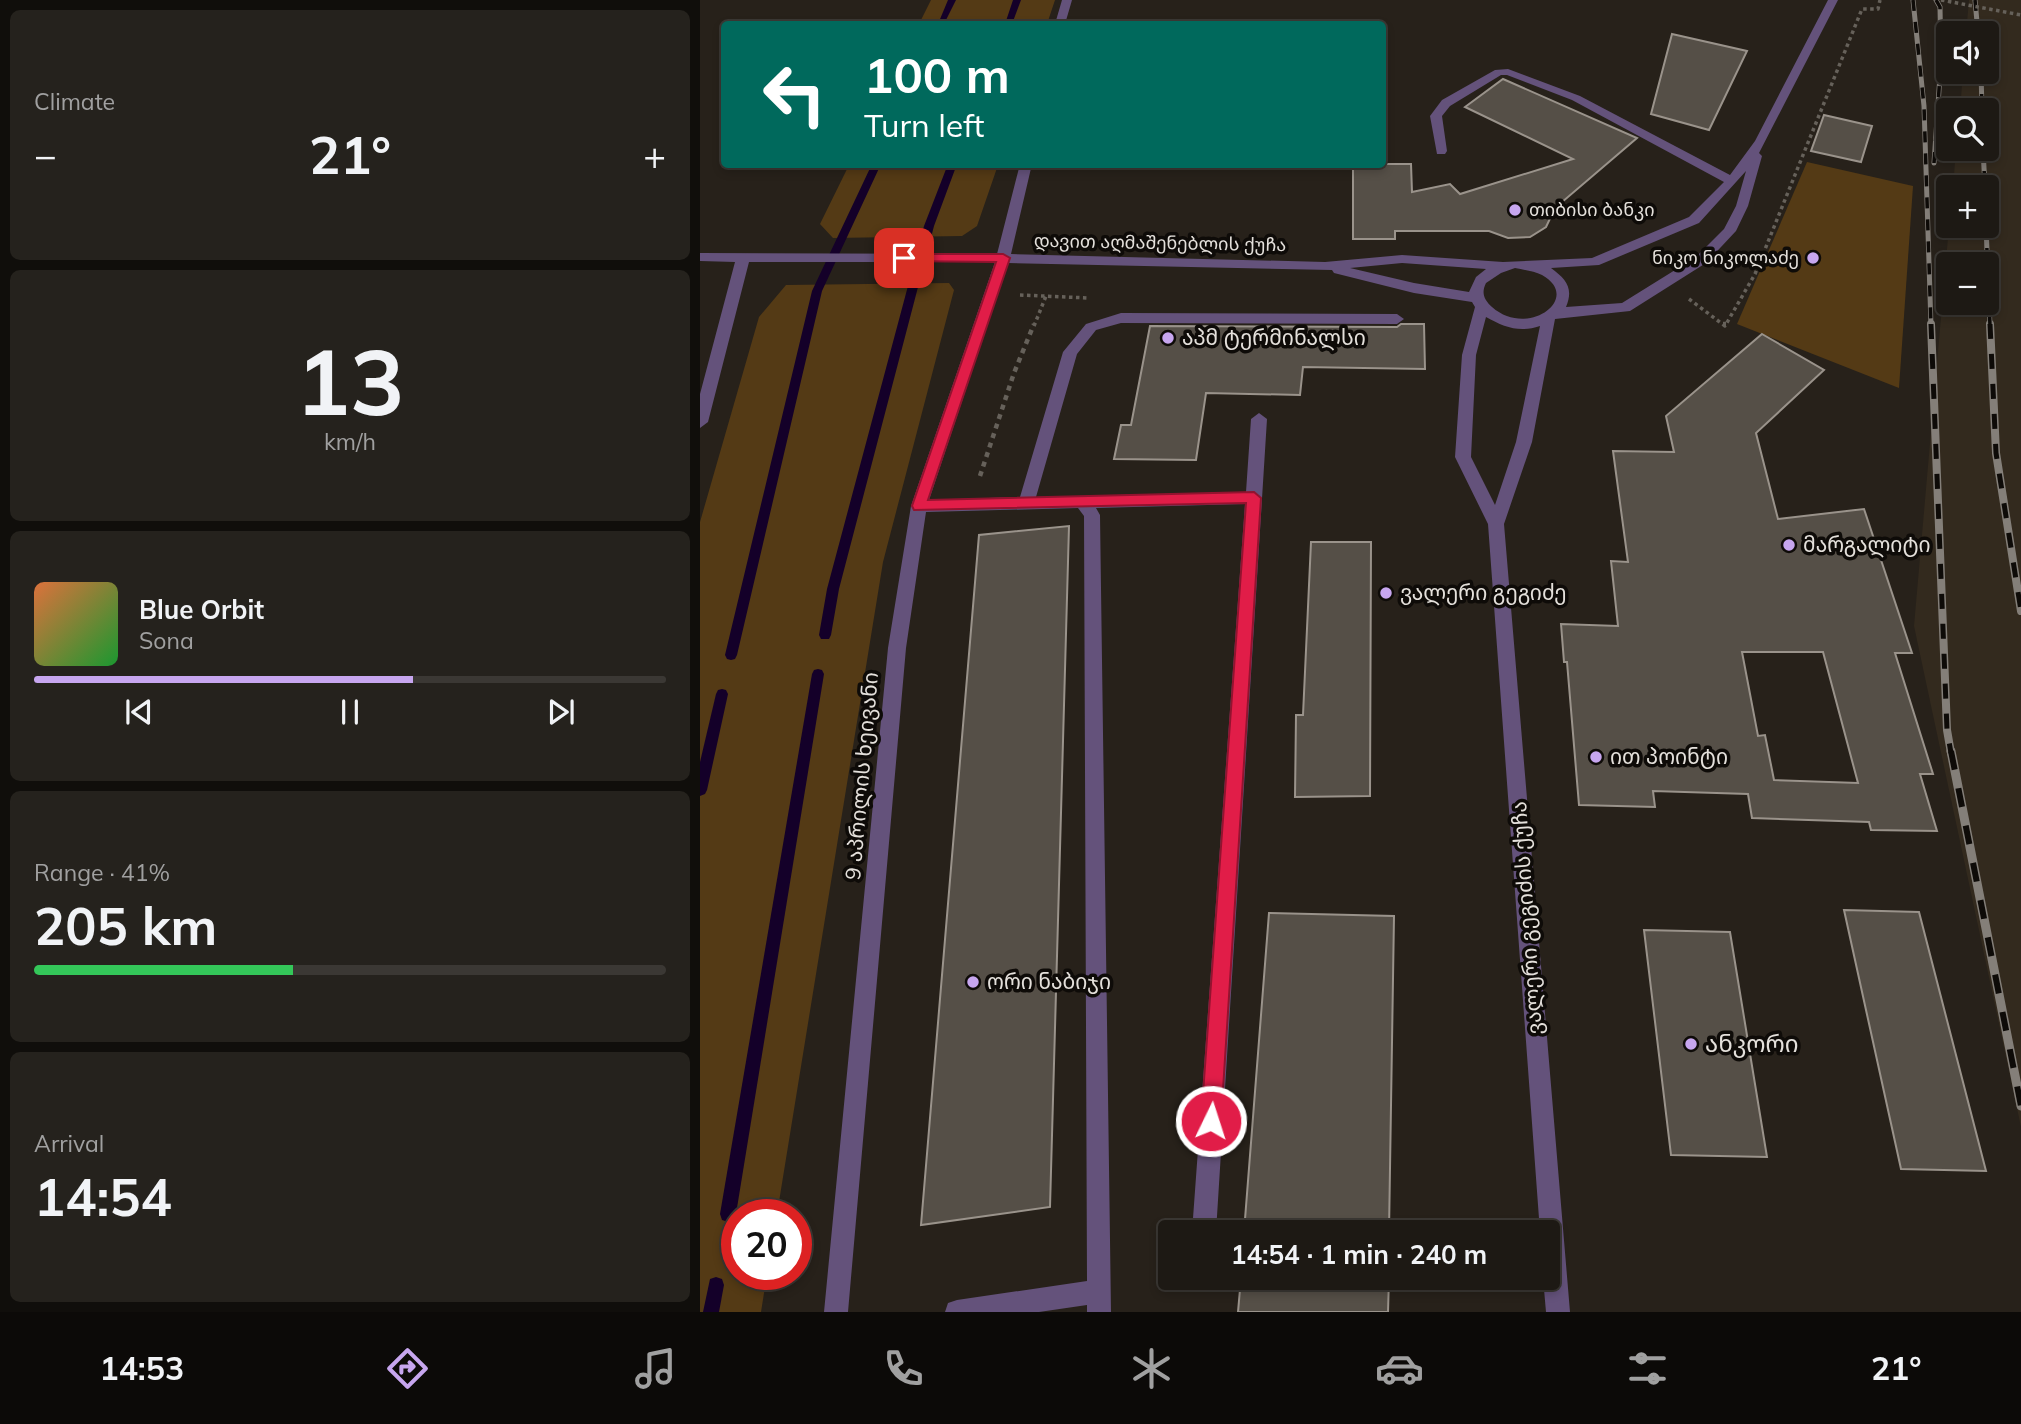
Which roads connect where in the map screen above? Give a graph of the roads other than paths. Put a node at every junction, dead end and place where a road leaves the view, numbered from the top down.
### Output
1 (1067, 0) edge
2 (1833, 0) edge
3 (1061, 21) edge
4 (1761, 141) junction
5 (1441, 151) dead end
6 (1025, 168) edge
7 (1732, 181) junction
8 (700, 257) edge
9 (743, 257) junction
10 (1003, 258) junction
11 (1530, 265) junction
12 (1501, 266) junction
13 (1325, 267) junction
14 (1480, 302) junction
15 (1553, 315) junction
16 (1397, 319) dead end
17 (1259, 419) dead end
18 (700, 422) edge
19 (1254, 498) junction
20 (1027, 502) junction
21 (1082, 502) junction
22 (919, 506) junction
23 (1496, 524) junction
24 (1204, 1220) edge
25 (1099, 1302) edge
26 (836, 1312) edge
27 (957, 1312) edge
28 (1558, 1312) edge

1 - 3 street
2 - 4 street
4 - 7 street
4 - 15 street
5 - 7 street
6 - 10 street, 9 აპრილის ხეივანი
7 - 11 street
8 - 9 street, დავით აღმაშენებლის ქუჩა
9 - 10 street, დავით აღმაშენებლის ქუჩა
9 - 18 street
10 - 13 street, დავით აღმაშენებლის ქუჩა
10 - 22 street, 9 აპრილის ხეივანი
11 - 12 street
11 - 15 street
12 - 13 street, დავით აღმაშენებლის ქუჩა
12 - 14 street
13 - 14 street, დავით აღმაშენებლის ქუჩა
14 - 15 street
14 - 23 street, ვალერი გეგიძის ქუჩა
15 - 23 street, ვალერი გეგიძის ქუჩა
16 - 20 street
17 - 19 street
19 - 21 street
19 - 24 street
20 - 21 street
20 - 22 street
21 - 25 street
22 - 26 street, 9 აპრილის ხეივანი
23 - 28 street, ვალერი გეგიძის ქუჩა
25 - 27 street

